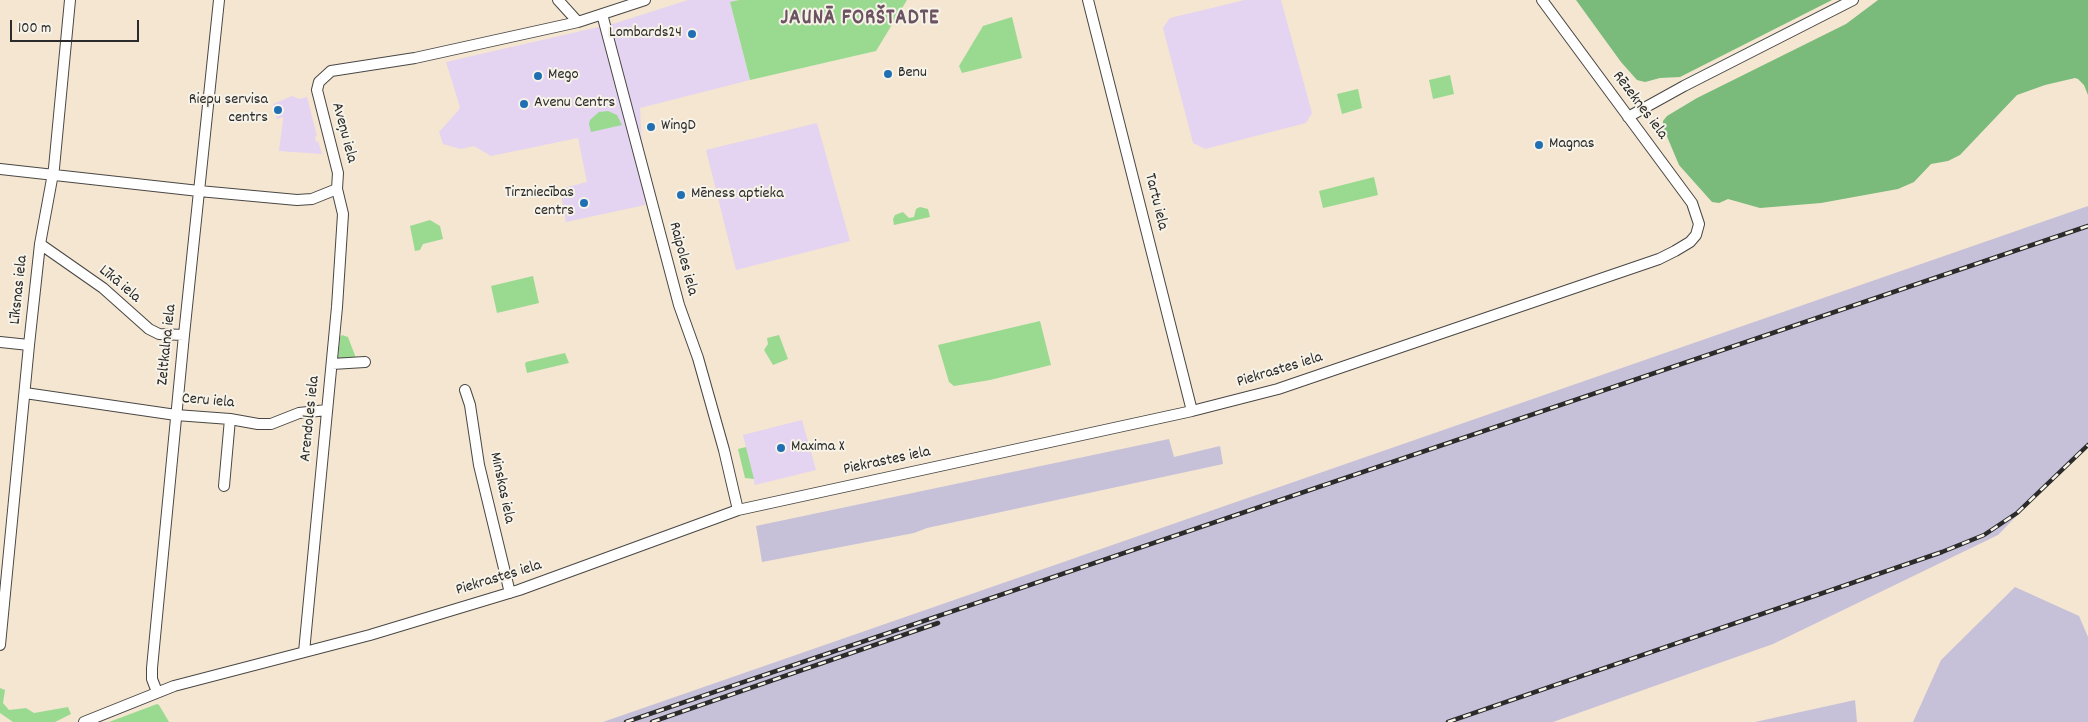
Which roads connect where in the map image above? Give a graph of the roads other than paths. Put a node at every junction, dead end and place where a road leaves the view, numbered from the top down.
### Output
1 (70, 0) edge
2 (219, 0) edge
3 (558, 0) edge
4 (645, 0) edge
5 (1088, 0) edge
6 (1542, 0) edge
7 (1853, 0) edge
8 (602, 14) junction
9 (578, 22) junction
10 (1628, 117) junction
11 (0, 169) edge
12 (52, 175) junction
13 (338, 189) junction
14 (199, 191) junction
15 (1696, 235) joint
16 (40, 244) junction
17 (184, 335) junction
18 (0, 342) edge
19 (29, 345) junction
20 (365, 362) dead end
21 (332, 364) junction
22 (465, 390) dead end
23 (25, 393) junction
24 (327, 410) junction
25 (1192, 411) junction
26 (176, 415) junction
27 (230, 418) junction
28 (224, 486) dead end
29 (738, 510) junction
30 (510, 593) junction
31 (0, 644) edge
32 (304, 652) junction
33 (157, 692) junction
34 (84, 722) edge

1 - 12 street, Līksnas iela
2 - 14 street, Zeltkalna iela
3 - 9 street
4 - 8 street, Aveņu iela
5 - 25 street, Tartu iela
6 - 10 street, Rēzeknes iela
7 - 10 street
8 - 9 street, Aveņu iela
8 - 29 street, Raipoles iela
9 - 13 street, Aveņu iela
10 - 15 street, Rēzeknes iela
11 - 12 street, Aveņu iela
12 - 14 street, Aveņu iela
12 - 16 street, Līksnas iela
13 - 14 street, Aveņu iela
13 - 21 street, Arendoles iela
14 - 17 street, Zeltkalna iela
15 - 25 street, Piekrastes iela
16 - 17 street, Līkā iela
16 - 19 street, Līksnas iela
17 - 26 street, Zeltkalna iela
18 - 19 street
19 - 23 street, Līksnas iela
20 - 21 street
21 - 24 street, Arendoles iela
22 - 30 street, Minskas iela
23 - 26 street, Ceru iela
23 - 31 street, Līksnas iela
24 - 27 street, Ceru iela
24 - 32 street, Arendoles iela
25 - 29 street, Piekrastes iela
26 - 27 street, Ceru iela
26 - 33 street, Zeltkalna iela
27 - 28 street
29 - 30 street, Piekrastes iela
30 - 32 street, Piekrastes iela
32 - 33 street, Piekrastes iela
33 - 34 street, Piekrastes iela

